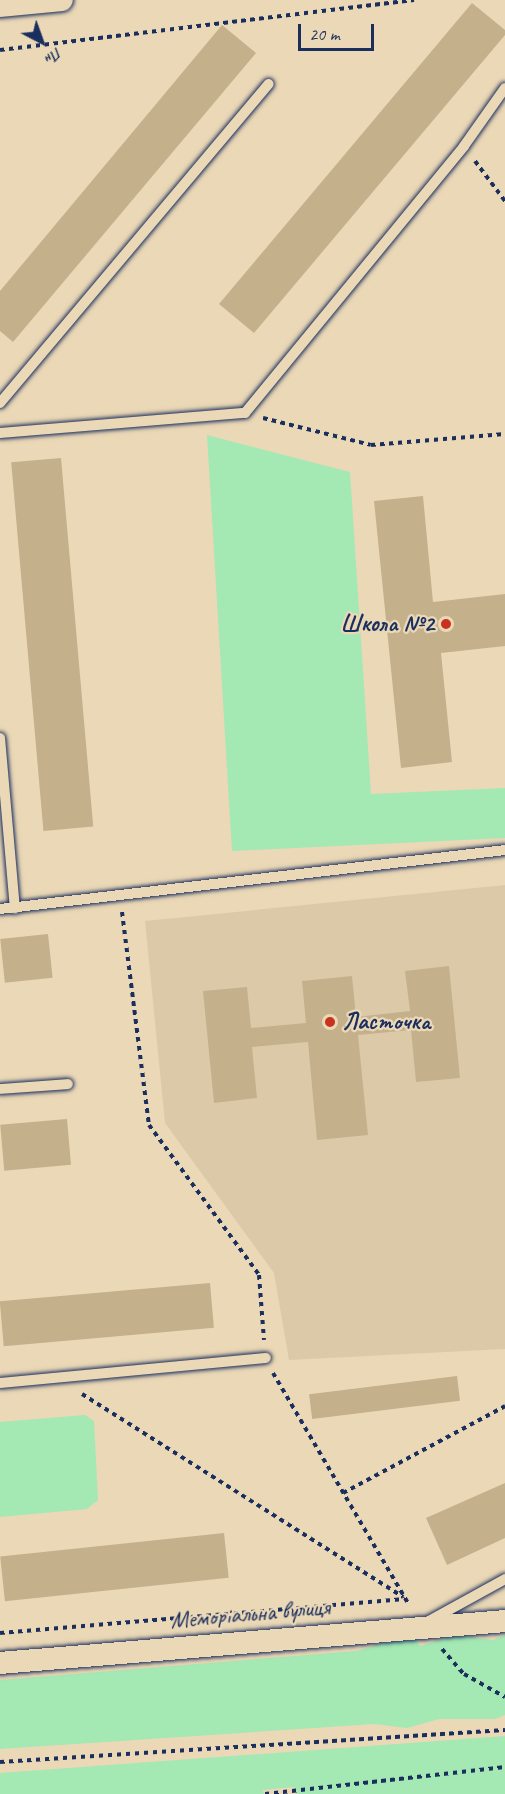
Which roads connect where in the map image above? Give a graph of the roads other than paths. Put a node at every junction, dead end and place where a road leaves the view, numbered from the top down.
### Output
1 (62, 0) edge
2 (24, 2) edge
3 (0, 6) edge
4 (270, 84) dead end
5 (505, 88) edge
6 (0, 403) edge
7 (0, 433) edge
8 (0, 738) edge
9 (505, 850) edge
10 (15, 908) junction
11 (0, 909) edge
12 (68, 1084) dead end
13 (0, 1089) edge
14 (266, 1358) road end
15 (0, 1383) edge
16 (505, 1579) edge
17 (505, 1621) edge
18 (421, 1625) junction
19 (0, 1663) edge

1 - 2 street
2 - 3 street
4 - 6 lane
5 - 7 lane
8 - 10 lane
9 - 10 lane
10 - 11 lane
12 - 13 lane
14 - 15 lane
16 - 18 lane
17 - 18 street, Меморіальна вулиця
18 - 19 street, Меморіальна вулиця

